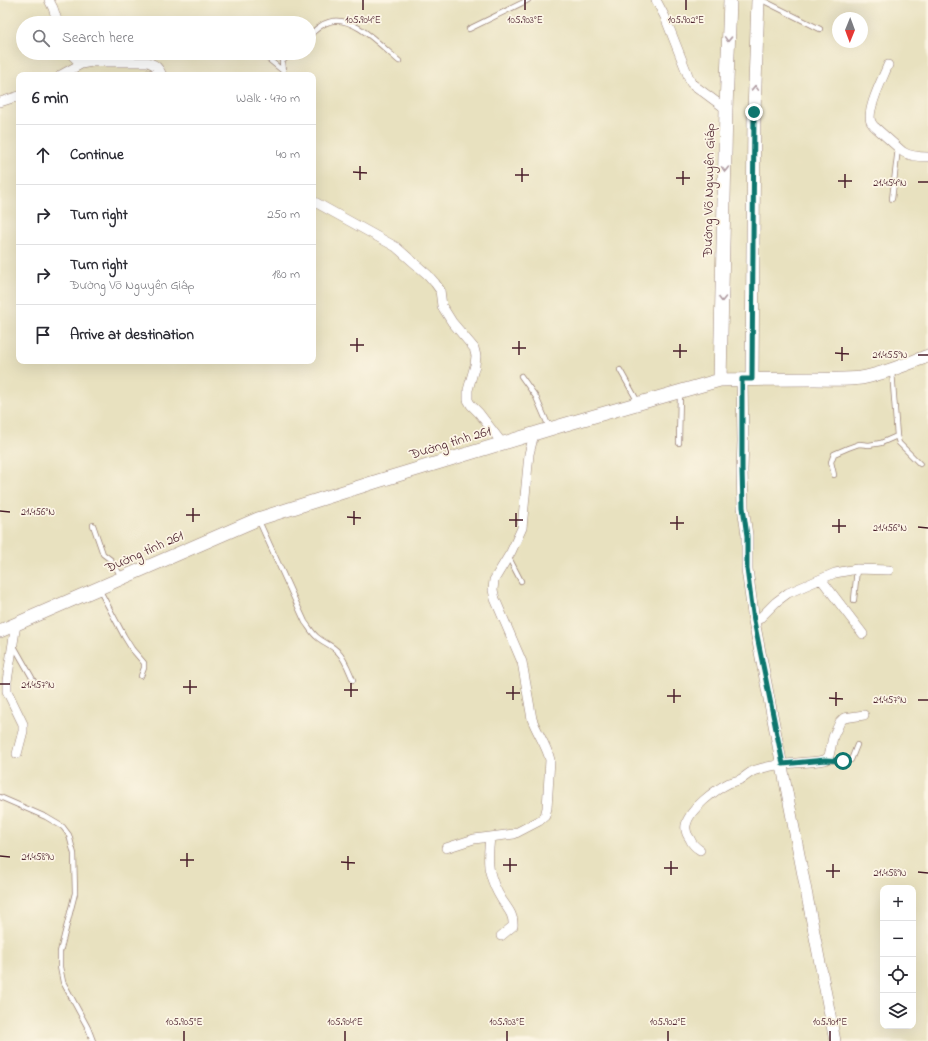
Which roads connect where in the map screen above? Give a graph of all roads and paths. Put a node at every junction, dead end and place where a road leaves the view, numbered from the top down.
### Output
1 (48, 0) edge
2 (528, 0) edge
3 (656, 0) edge
4 (730, 0) edge
5 (758, 0) edge
6 (762, 0) edge
7 (56, 16) edge
8 (316, 29) edge
9 (470, 29) dead end
10 (820, 29) dead end
11 (77, 60) edge
12 (269, 60) edge
13 (284, 60) edge
14 (399, 61) dead end
15 (81, 64) junction
16 (888, 66) dead end
17 (66, 72) edge
18 (161, 72) edge
19 (283, 72) edge
20 (284, 72) edge
21 (16, 97) edge
22 (0, 102) edge
23 (726, 109) junction
24 (898, 148) junction
25 (928, 157) edge
26 (892, 199) dead end
27 (316, 203) edge
28 (928, 356) edge
29 (892, 369) junction
30 (620, 370) dead end
31 (521, 376) dead end
32 (747, 379) junction
33 (720, 380) junction
34 (680, 392) junction
35 (639, 403) junction
36 (550, 428) junction
37 (534, 434) junction
38 (897, 436) junction
39 (502, 443) junction
40 (679, 443) dead end
41 (920, 464) dead end
42 (834, 475) dead end
43 (258, 519) junction
44 (93, 525) dead end
45 (508, 556) junction
46 (857, 569) junction
47 (889, 570) dead end
48 (122, 578) junction
49 (821, 579) junction
50 (521, 581) dead end
51 (98, 588) junction
52 (854, 600) dead end
53 (754, 621) junction
54 (16, 624) junction
55 (0, 631) edge
56 (863, 634) dead end
57 (12, 643) junction
58 (141, 676) dead end
59 (353, 680) dead end
60 (35, 683) dead end
61 (864, 714) dead end
62 (857, 745) dead end
63 (17, 754) dead end
64 (825, 760) junction
65 (783, 764) junction
66 (0, 797) edge
67 (490, 837) junction
68 (446, 848) dead end
69 (700, 850) dead end
70 (502, 936) dead end
71 (93, 1041) edge
72 (835, 1041) edge

1 - 7 street
2 - 9 lane
3 - 23 street
4 -> 23 main road, Đường Võ Nguyên Giáp
32 -> 5 main road
6 - 10 lane
8 - 14 lane
11 - 15 street
12 - 19 lane
13 - 20 lane
15 - 17 street
15 - 18 street
16 - 24 street
21 - 22 street
23 -> 33 main road, Đường Võ Nguyên Giáp
24 - 25 street
24 - 26 lane
27 - 39 street
28 - 29 main road, Đường tỉnh 261
29 - 32 main road, Đường tỉnh 261
29 - 38 lane
30 - 35 lane
31 - 36 lane
32 - 33 main road, Đường tỉnh 261
32 - 53 street
33 - 34 main road, Đường tỉnh 261
34 - 35 main road, Đường tỉnh 261
34 - 40 lane
35 - 36 main road, Đường tỉnh 261
36 - 37 main road, Đường tỉnh 261
37 - 39 main road, Đường tỉnh 261
37 - 45 street
38 - 41 lane
38 - 42 lane
39 - 43 main road, Đường tỉnh 261
43 - 48 main road, Đường tỉnh 261
43 - 59 lane
44 - 48 lane
45 - 50 lane
45 - 67 street
46 - 47 street
46 - 49 street
46 - 52 lane
48 - 51 main road, Đường tỉnh 261
49 - 53 street
49 - 56 street
51 - 54 main road, Đường tỉnh 261
51 - 58 lane
53 - 65 street
54 - 55 main road, Đường tỉnh 261
54 - 57 street
57 - 60 lane
57 - 63 street
61 - 64 street
62 - 64 lane
64 - 65 street
65 - 69 street
65 - 72 street
66 - 71 lane
67 - 68 street
67 - 70 street

